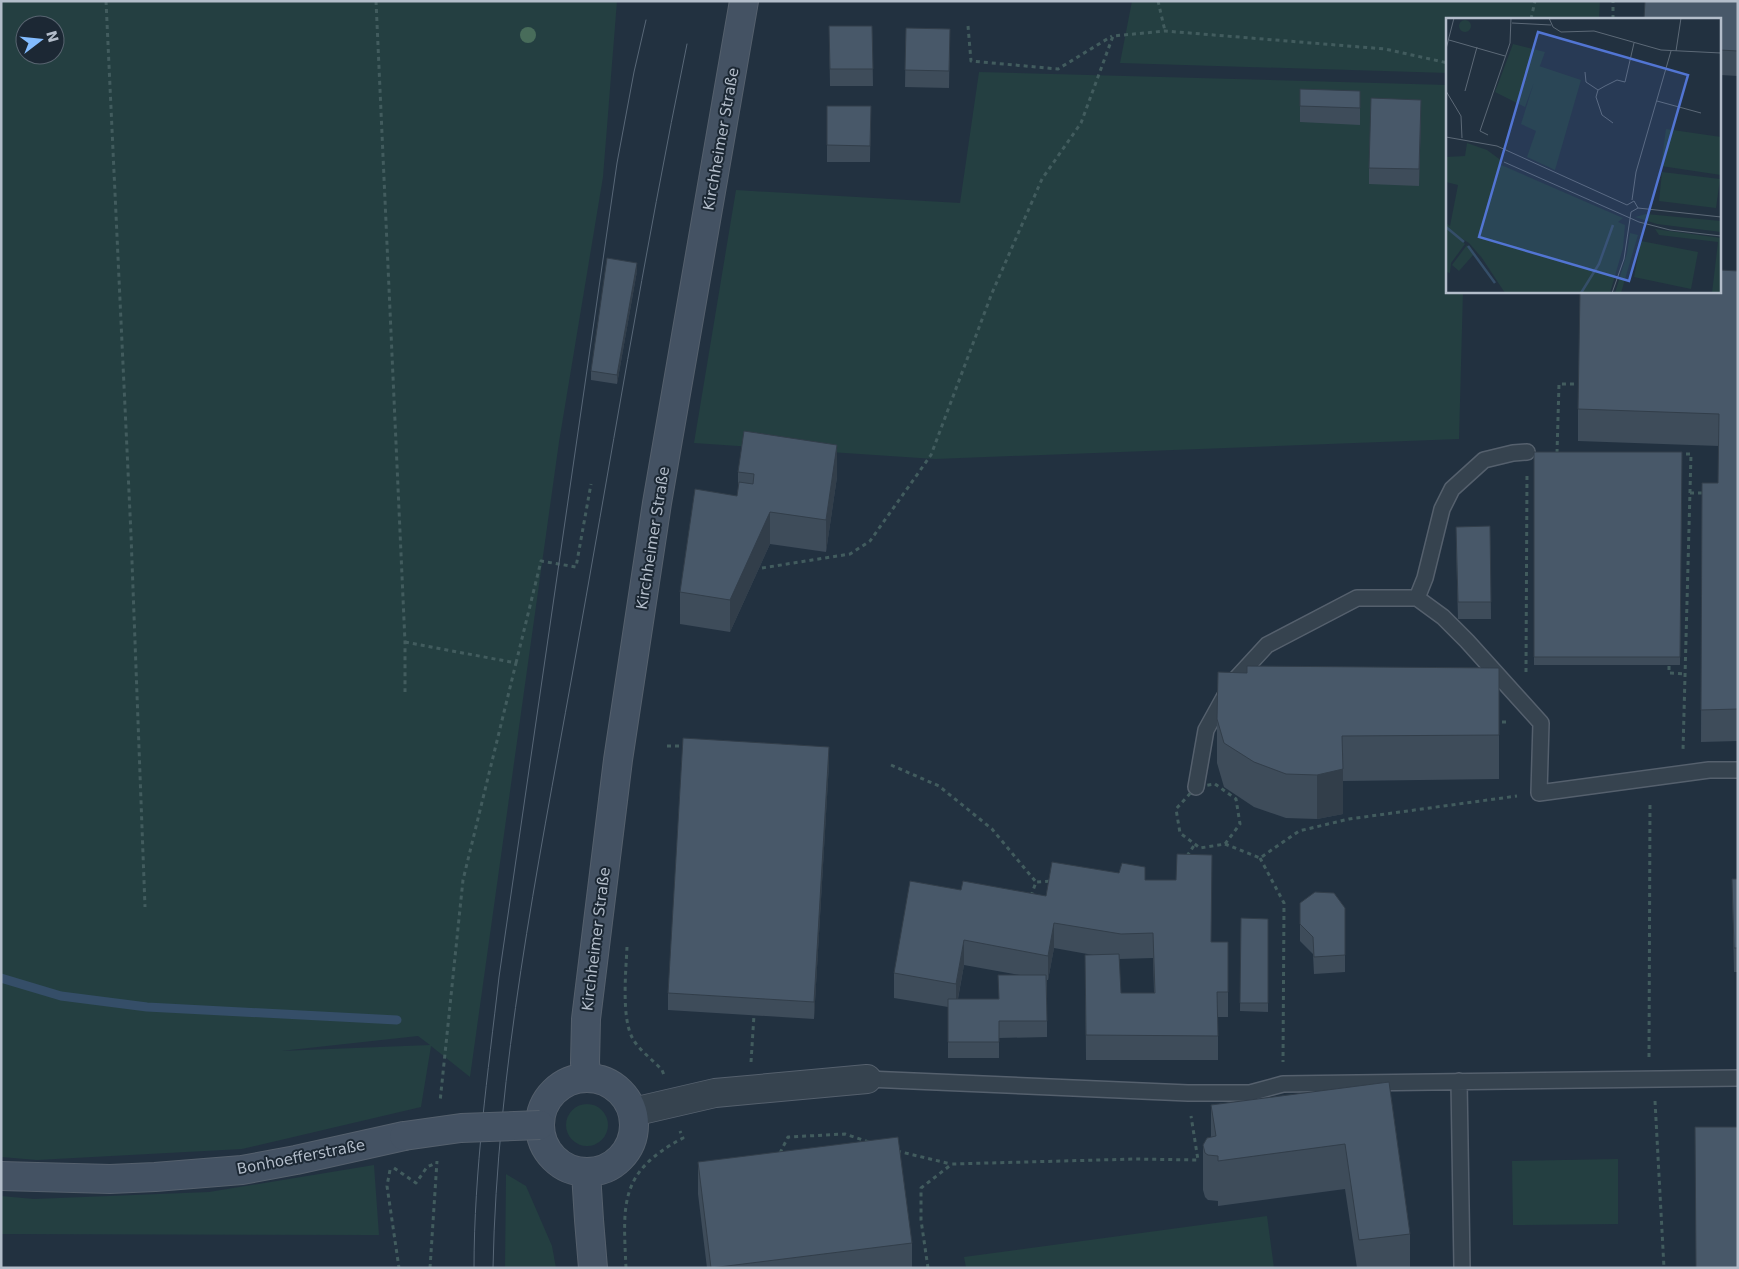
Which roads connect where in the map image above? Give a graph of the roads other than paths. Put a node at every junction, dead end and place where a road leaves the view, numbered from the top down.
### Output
1 (744, 1) edge
2 (1527, 452) road end
3 (1417, 598) junction
4 (1738, 770) edge
5 (1196, 787) road end
6 (587, 1078) junction
7 (1738, 1078) edge
8 (867, 1080) joint
9 (1459, 1081) junction
10 (633, 1112) junction
11 (540, 1125) junction
12 (586, 1173) junction
13 (1, 1176) edge
14 (593, 1268) edge
15 (1462, 1268) edge

1 - 6 main road, Kirchheimer Straße
2 - 3 lane
3 - 4 lane
3 - 5 lane
6 - 10 main road
6 - 11 main road
7 - 9 lane
8 - 9 lane
8 - 10 street
9 - 15 lane
10 - 12 main road
11 - 12 main road
11 - 13 main road, Bonhoefferstraße, bridge
12 - 14 main road

